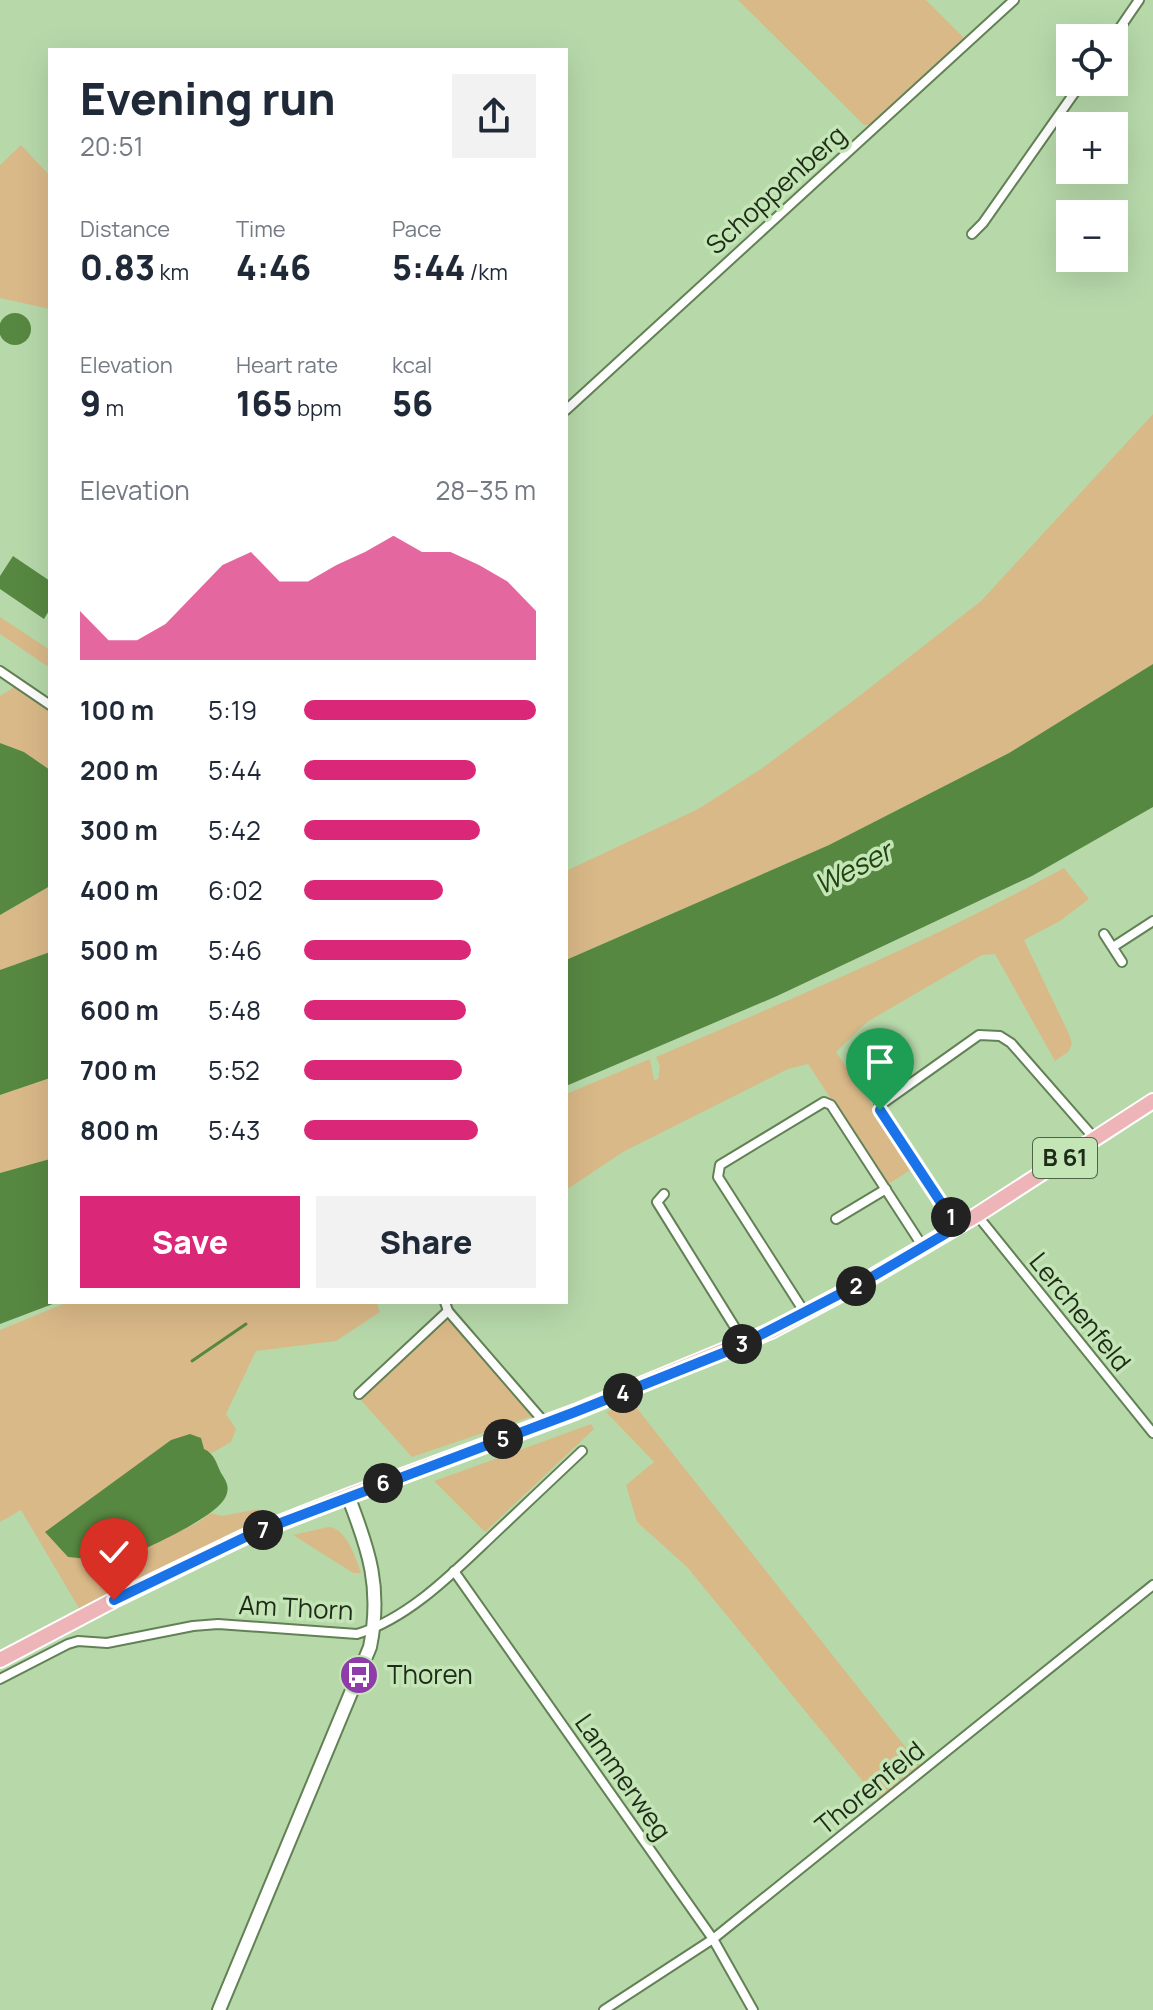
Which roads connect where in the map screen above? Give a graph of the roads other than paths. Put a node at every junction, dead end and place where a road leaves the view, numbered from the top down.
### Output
1 (1014, 0) edge
2 (1139, 0) edge
3 (1123, 24) edge
4 (1072, 96) edge
5 (972, 234) dead end
6 (568, 408) edge
7 (0, 671) edge
8 (48, 704) edge
9 (1153, 921) edge
10 (1104, 934) dead end
11 (1113, 947) junction
12 (1122, 962) dead end
13 (1153, 1101) edge
14 (1095, 1139) junction
15 (886, 1189) junction
16 (664, 1194) dead end
17 (977, 1215) junction
18 (836, 1219) dead end
19 (957, 1227) junction
20 (923, 1247) junction
21 (446, 1306) edge
22 (805, 1313) junction
23 (745, 1343) junction
24 (359, 1394) dead end
25 (545, 1423) junction
26 (1153, 1433) edge
27 (582, 1451) dead end
28 (348, 1496) junction
29 (454, 1571) junction
30 (1153, 1585) edge
31 (374, 1629) junction
32 (0, 1660) edge
33 (0, 1679) edge
34 (713, 1939) junction
35 (219, 2010) edge
36 (604, 2010) edge
37 (753, 2010) edge

1 - 6 street, Schoppenberg
2 - 3 street
4 - 5 street
7 - 8 street
9 - 11 street
10 - 11 street
11 - 12 street
13 - 14 main road, B 61
14 - 17 main road, B 61
14 - 19 street
15 - 18 street
15 - 20 street
15 - 22 street
16 - 23 street
17 - 19 main road, B 61
17 - 26 street, Lerchenfeld
19 - 20 main road, B 61
20 - 22 main road, B 61
21 - 24 street
21 - 25 street
22 - 23 main road, B 61
23 - 25 main road, B 61
25 - 28 main road, B 61
27 - 29 street, Am Thorn
28 - 31 street
28 - 32 main road, B 61
29 - 31 street, Am Thorn
29 - 34 street, Lammerweg
30 - 34 street, Thorenfeld
31 - 33 street, Am Thorn
31 - 35 street
34 - 36 street, Thorenfeld
34 - 37 street, Lammerweg

